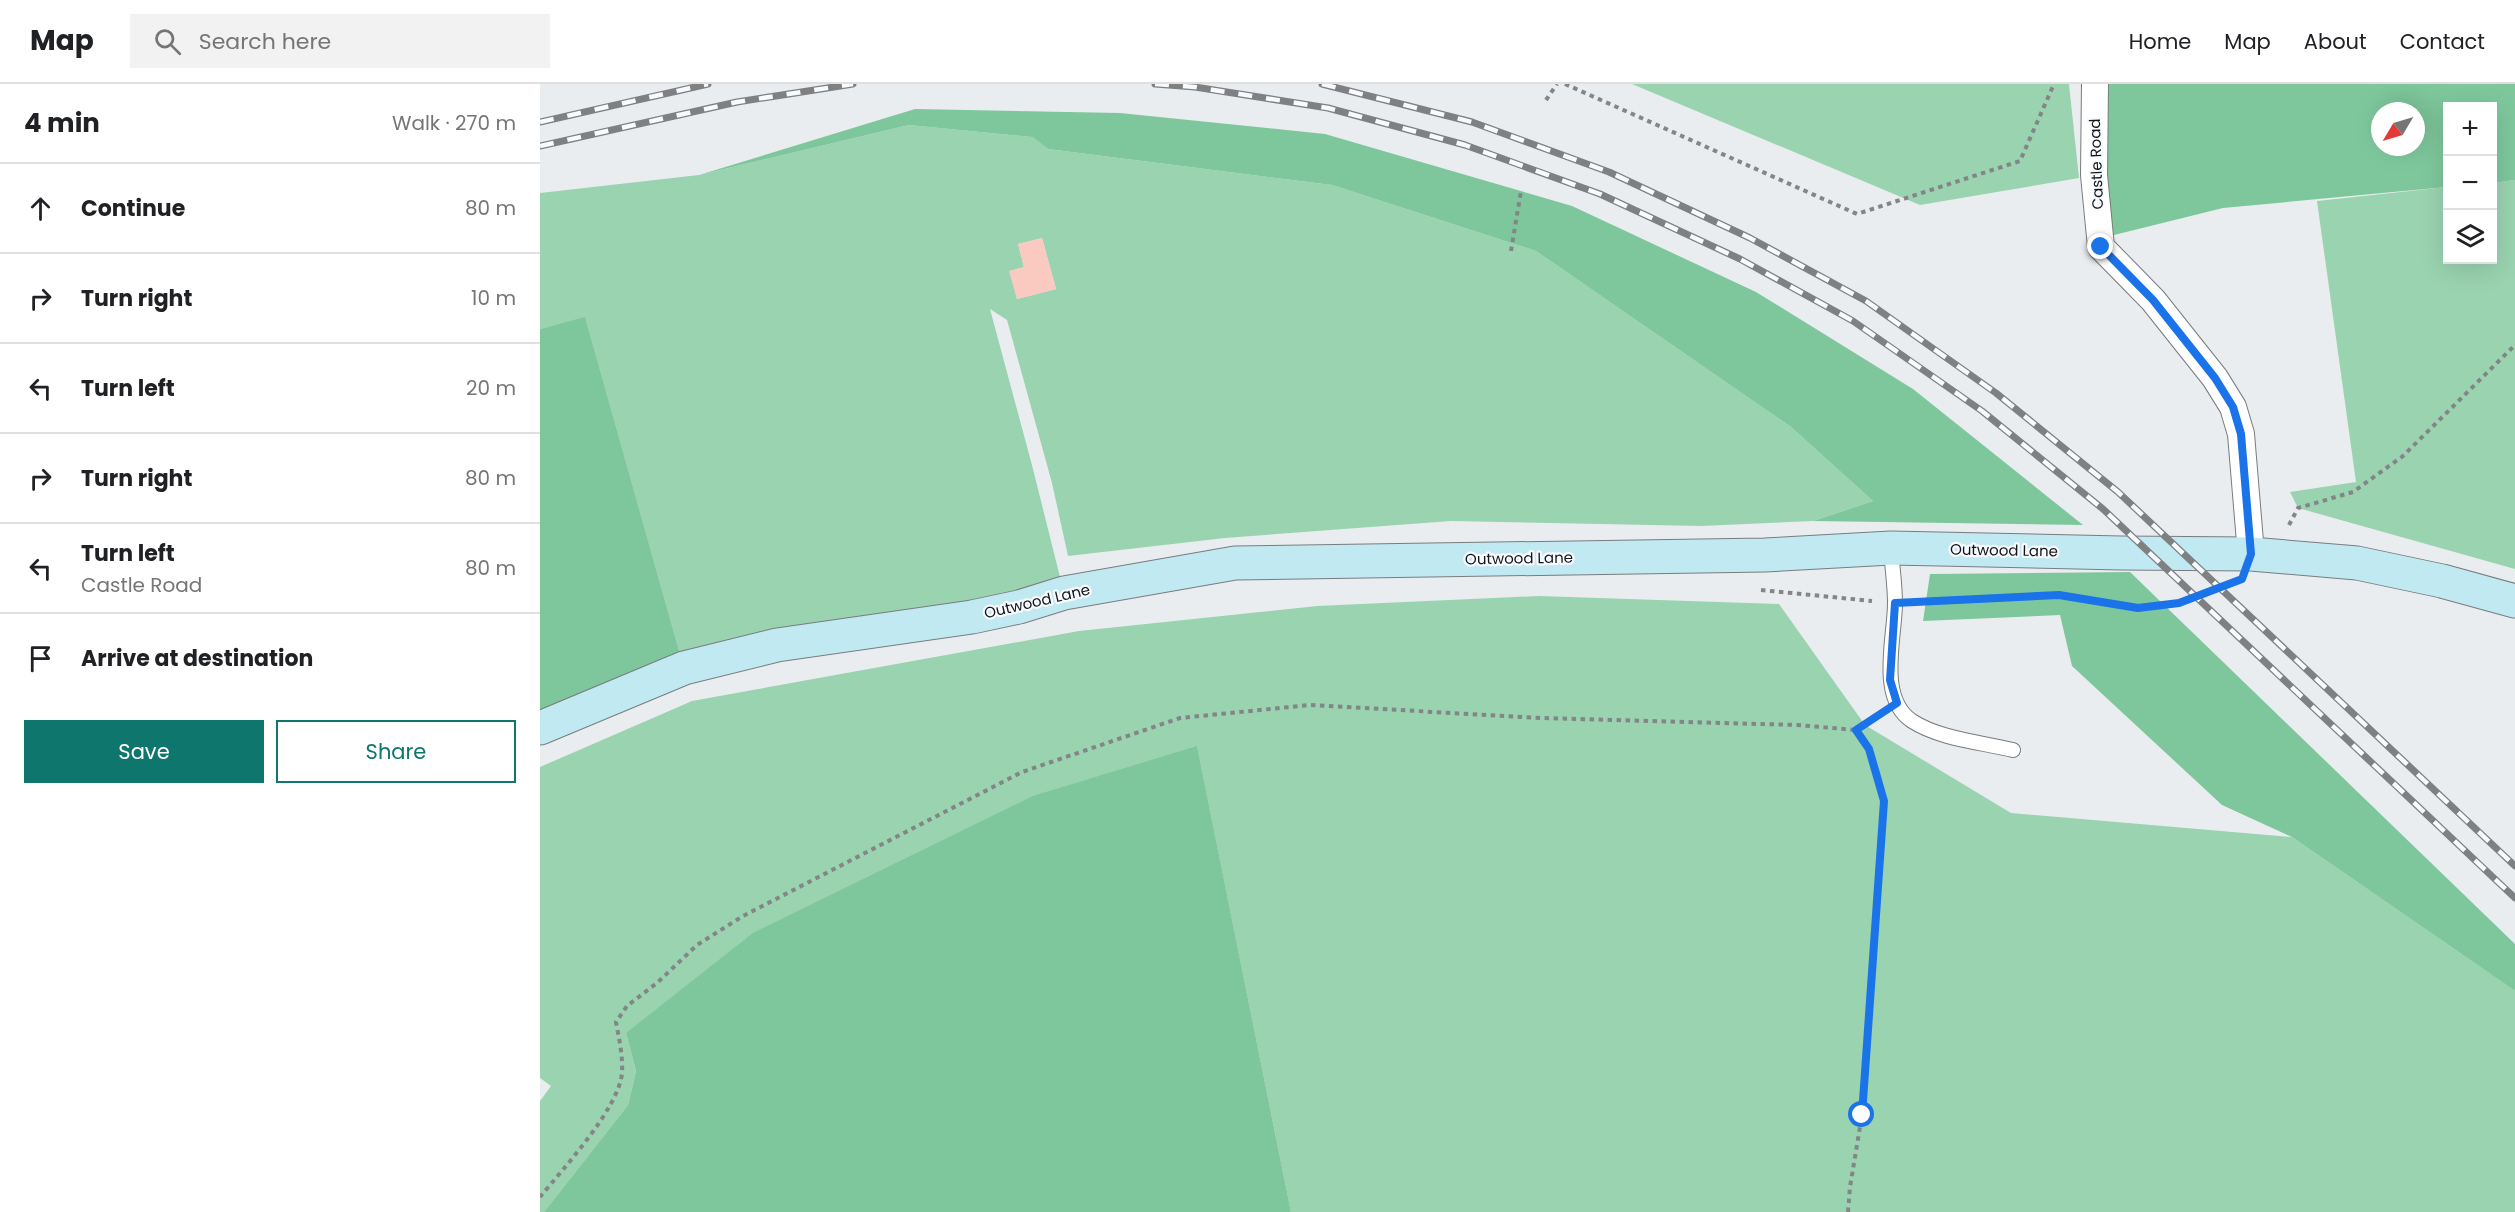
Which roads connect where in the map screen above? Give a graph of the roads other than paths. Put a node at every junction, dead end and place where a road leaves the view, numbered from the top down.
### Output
1 (2095, 84) edge
2 (1891, 548) junction
3 (2262, 554) junction
4 (2515, 601) edge
5 (540, 728) edge
6 (2013, 750) dead end

1 - 3 street, Castle Road
2 - 3 main road, Outwood Lane
2 - 5 main road, Outwood Lane
2 - 6 lane
3 - 4 main road, Outwood Lane

